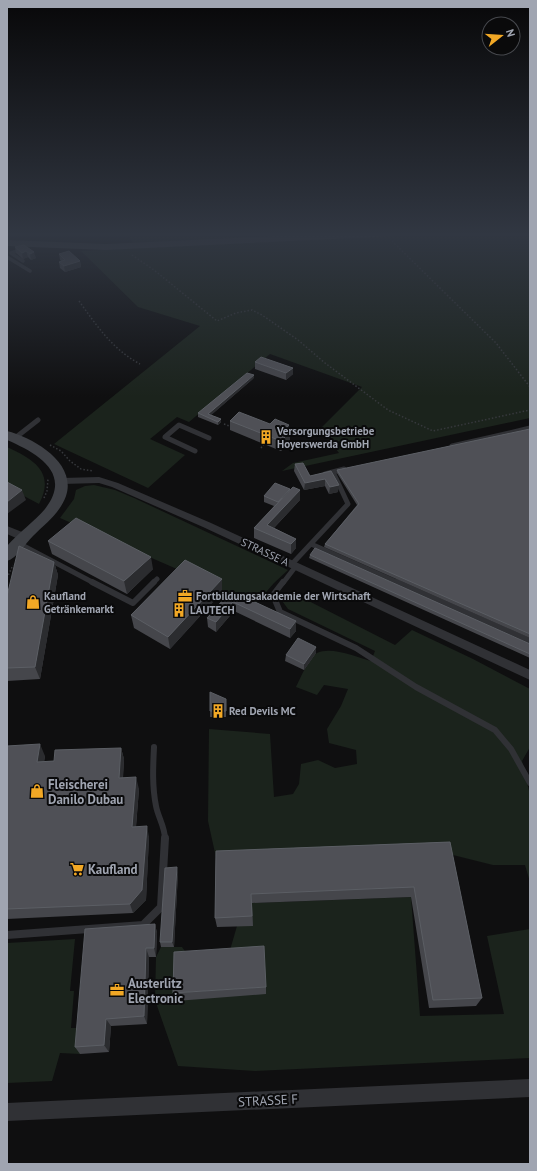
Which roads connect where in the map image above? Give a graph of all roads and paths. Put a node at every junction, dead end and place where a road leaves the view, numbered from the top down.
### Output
1 (174, 288) edge
2 (439, 288) edge
3 (79, 301) dead end
4 (140, 364) dead end
5 (530, 387) edge
6 (530, 410) edge
7 (38, 420) dead end
8 (224, 424) dead end
9 (233, 428) edge
10 (530, 428) edge
11 (11, 437) edge
12 (492, 437) junction
13 (209, 438) dead end
14 (264, 444) edge
15 (446, 447) edge
16 (260, 448) dead end
17 (502, 448) edge
18 (195, 451) dead end
19 (348, 469) edge
20 (333, 472) junction
21 (46, 474) dead end
22 (320, 475) edge
23 (62, 481) junction
24 (44, 500) dead end
25 (7, 530) edge
26 (20, 540) junction
27 (311, 544) junction
28 (7, 556) edge
29 (294, 565) junction
30 (157, 579) dead end
31 (530, 641) edge
32 (530, 675) edge
33 (154, 747) dead end
34 (530, 783) edge
35 (7, 935) edge
36 (530, 1088) edge
37 (7, 1112) edge

1 - 6 path
2 - 5 path
3 - 4 path
7 - 11 lane
8 - 9 path
10 - 12 lane
11 - 23 main road
12 - 15 lane
12 - 17 lane
13 - 18 lane
14 - 16 path
19 - 20 lane
20 - 22 lane
20 - 27 lane
21 - 24 path
23 - 26 main road
23 - 29 street, STRASSE A
25 - 26 street
26 - 28 main road
26 - 30 lane
27 - 29 lane
27 - 31 lane
29 - 32 street, STRASSE A
29 - 34 lane
33 - 35 lane
36 - 37 street, STRASSE F

